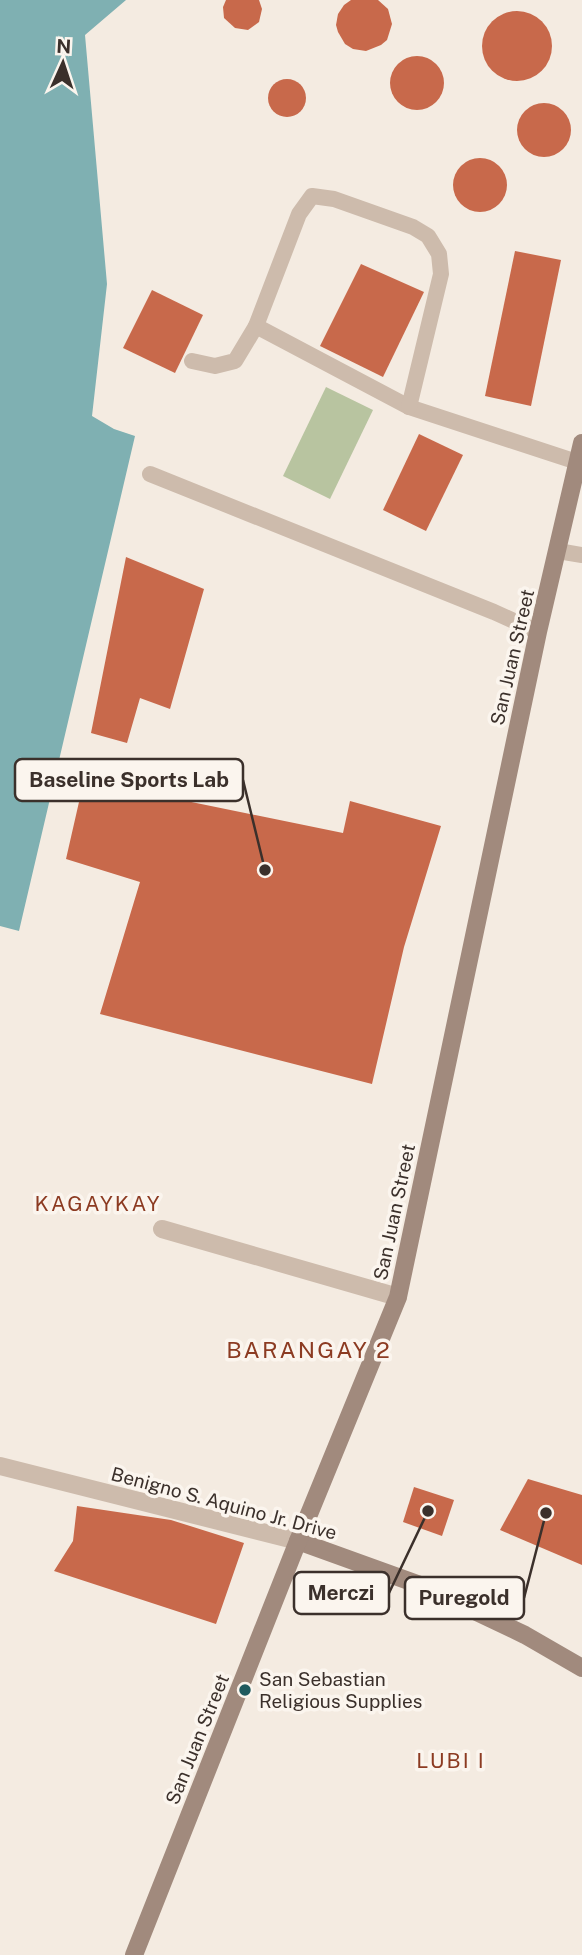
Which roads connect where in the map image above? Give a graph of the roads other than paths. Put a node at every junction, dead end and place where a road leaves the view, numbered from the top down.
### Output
1 (256, 326) junction
2 (192, 361) dead end
3 (409, 407) junction
4 (582, 443) edge
5 (577, 462) junction
6 (150, 474) dead end
7 (558, 551) junction
8 (582, 555) edge
9 (538, 632) junction
10 (162, 1230) dead end
11 (398, 1297) junction
12 (0, 1466) edge
13 (298, 1541) junction
14 (582, 1668) edge
15 (134, 1955) edge

1 - 2 lane
1 - 3 lane
1 - 3 lane
3 - 5 lane
4 - 5 main road, San Juan Street
5 - 7 main road, San Juan Street
6 - 9 lane
7 - 8 lane
7 - 9 main road, San Juan Street
9 - 11 main road, San Juan Street
10 - 11 street
11 - 13 main road, San Juan Street
12 - 13 street, Benigno S. Aquino Jr. Drive
13 - 14 main road, Benigno S. Aquino Jr. Drive
13 - 15 main road, San Juan Street

